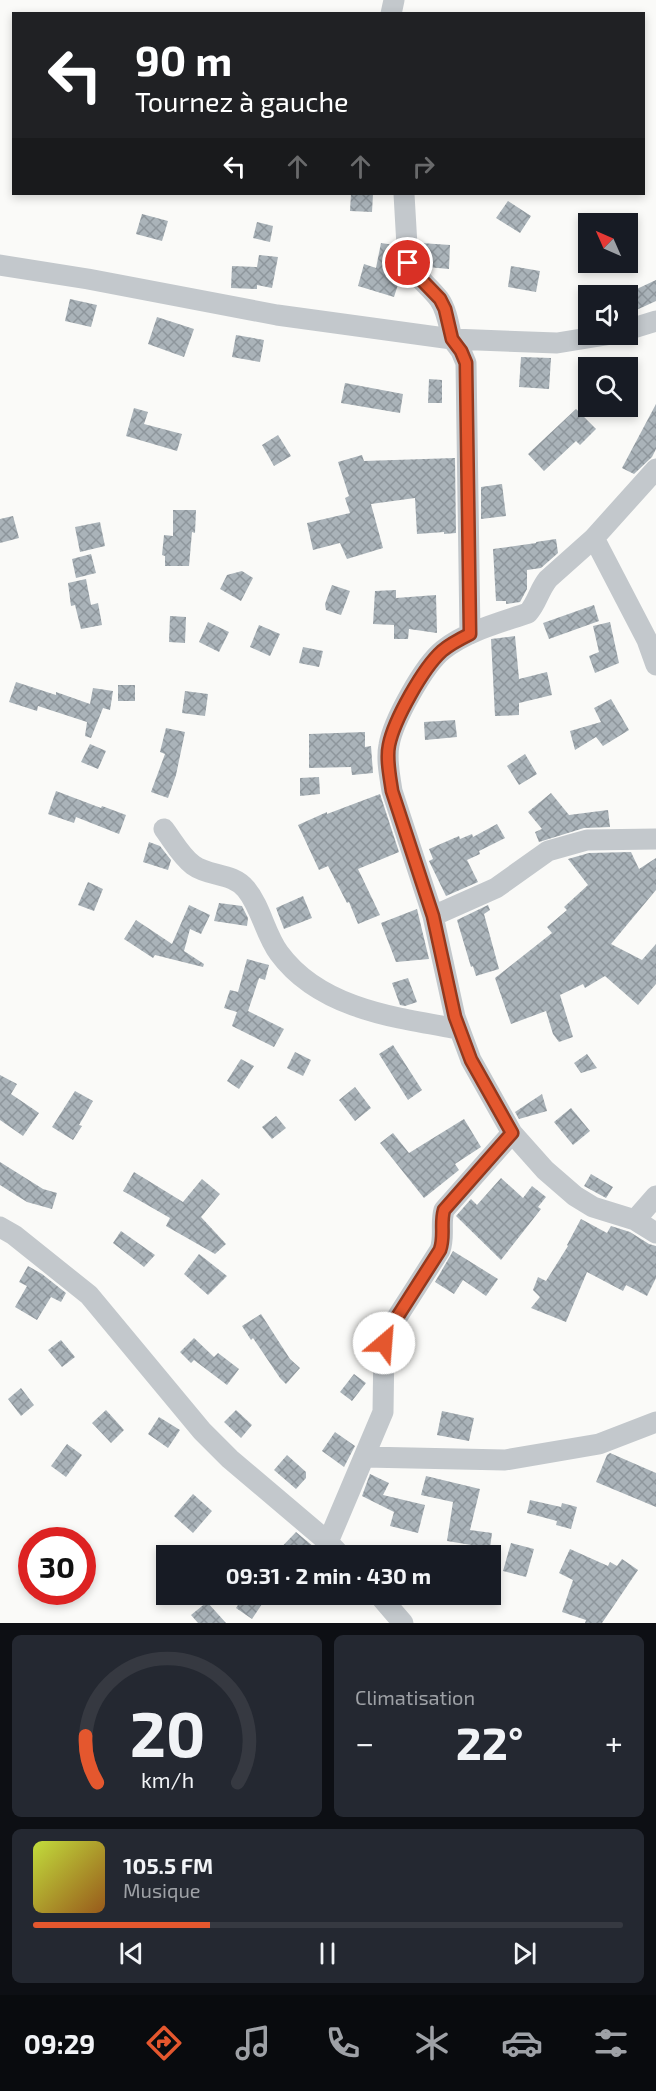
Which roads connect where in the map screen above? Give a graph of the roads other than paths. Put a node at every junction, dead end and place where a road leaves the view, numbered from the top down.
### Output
1 (404, 195) edge
2 (0, 265) edge
3 (656, 321) edge
4 (638, 327) edge
5 (452, 339) junction
6 (578, 340) edge
7 (656, 469) edge
8 (594, 538) junction
9 (470, 634) junction
10 (656, 665) edge
11 (164, 829) dead end
12 (656, 839) edge
13 (433, 916) junction
14 (459, 1029) junction
15 (512, 1133) junction
16 (656, 1196) edge
17 (635, 1220) junction
18 (0, 1227) edge
19 (656, 1233) edge
20 (656, 1422) edge
21 (365, 1457) junction
22 (329, 1545) edge
23 (335, 1545) edge
24 (387, 1605) edge
25 (403, 1623) edge

1 - 5 street
2 - 5 street
3 - 4 street
5 - 6 street
5 - 9 street
7 - 8 street
8 - 9 street
8 - 10 street
9 - 13 street
11 - 14 street
12 - 13 street
13 - 14 street
14 - 15 street
15 - 17 street
15 - 21 street
16 - 17 street
17 - 19 street
18 - 22 street
20 - 21 street
21 - 23 street
24 - 25 street

